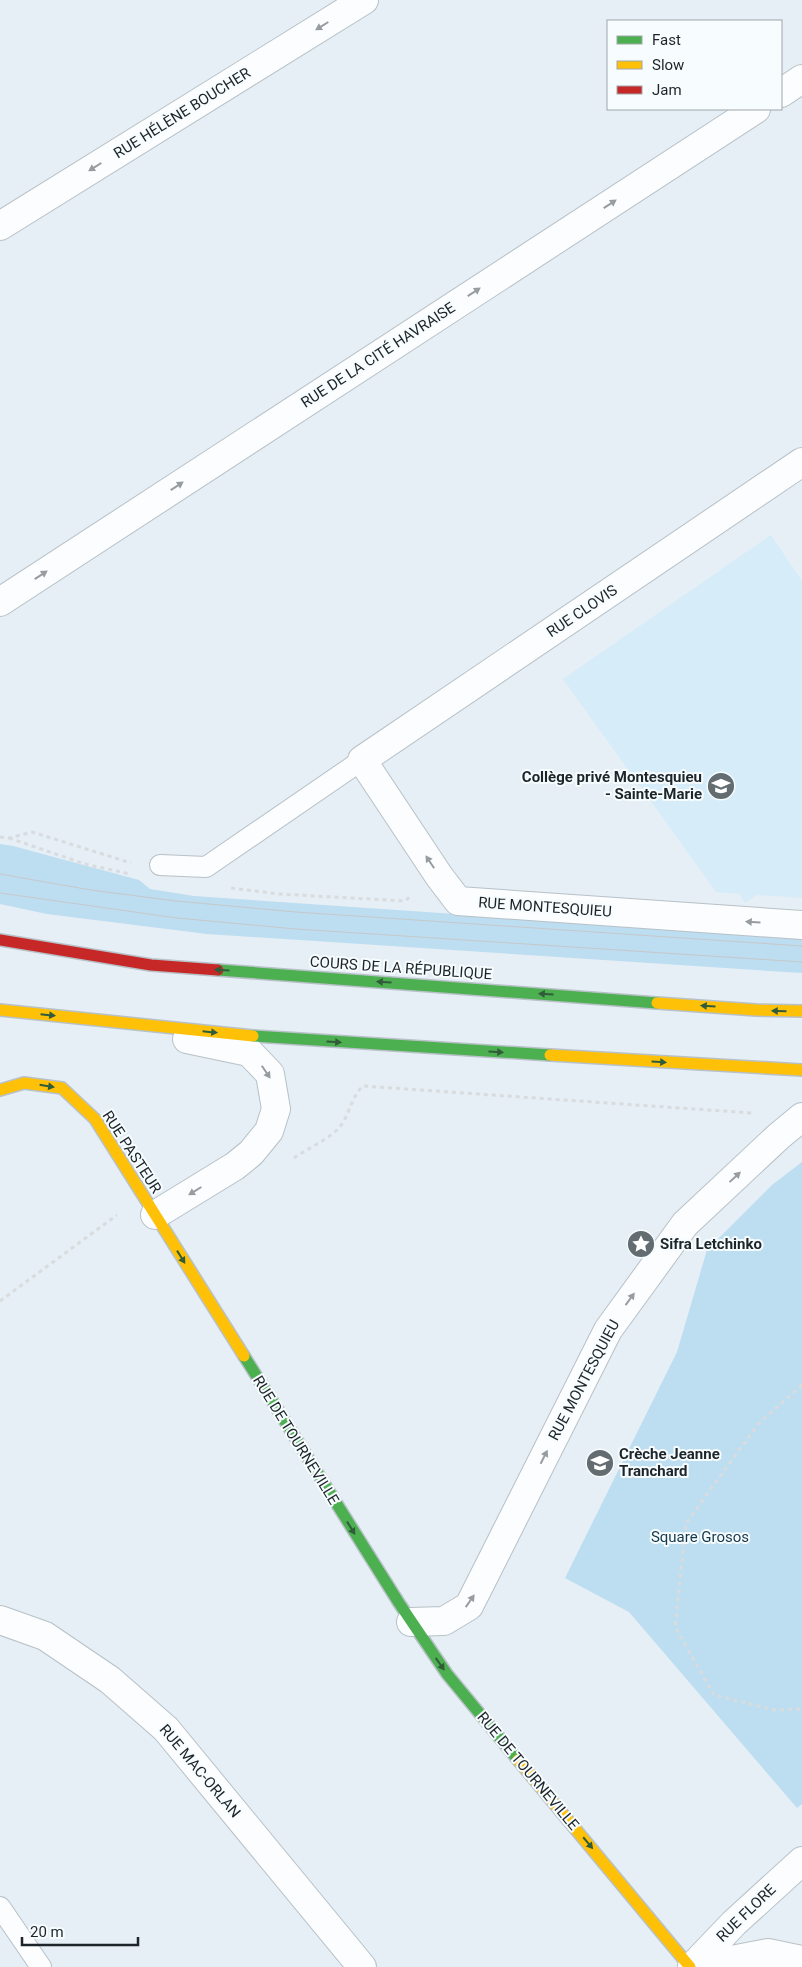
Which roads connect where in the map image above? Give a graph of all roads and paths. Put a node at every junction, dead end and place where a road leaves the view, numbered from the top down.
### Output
1 (364, 0) edge
2 (802, 79) edge
3 (782, 92) edge
4 (754, 110) edge
5 (0, 226) edge
6 (802, 462) edge
7 (0, 602) edge
8 (362, 760) junction
9 (0, 837) edge
10 (160, 865) joint
11 (802, 925) edge
12 (0, 940) edge
13 (0, 1010) edge
14 (802, 1011) edge
15 (90, 1020) junction
16 (802, 1070) edge
17 (0, 1090) edge
18 (802, 1117) edge
19 (290, 1161) dead end
20 (155, 1216) junction
21 (111, 1219) dead end
22 (0, 1301) edge
23 (802, 1385) edge
24 (0, 1620) edge
25 (411, 1622) junction
26 (802, 1709) edge
27 (802, 1861) edge
28 (0, 1907) edge
29 (802, 1960) edge
30 (41, 1967) edge
31 (362, 1967) edge
32 (692, 1967) edge

1 -> 5 street, RUE HÉLÈNE BOUCHER
2 - 3 street
7 -> 4 street, RUE DE LA CITÉ HAVRAISE
6 - 8 street, RUE CLOVIS
8 - 10 lane
11 -> 8 street, RUE MONTESQUIEU
9 - 10 path
14 -> 12 main road, COURS DE LA RÉPUBLIQUE
13 -> 15 main road
15 -> 16 main road
15 -> 20 street
17 -> 20 main road, RUE PASTEUR
18 - 19 path
25 -> 18 street, RUE MONTESQUIEU
20 -> 25 main road, RUE DE TOURNEVILLE
21 - 22 path
23 - 26 path
24 - 31 street, RUE MAC-ORLAN
25 -> 32 main road, RUE DE TOURNEVILLE
27 - 32 street, RUE FLORE
28 - 30 lane
29 - 32 street

